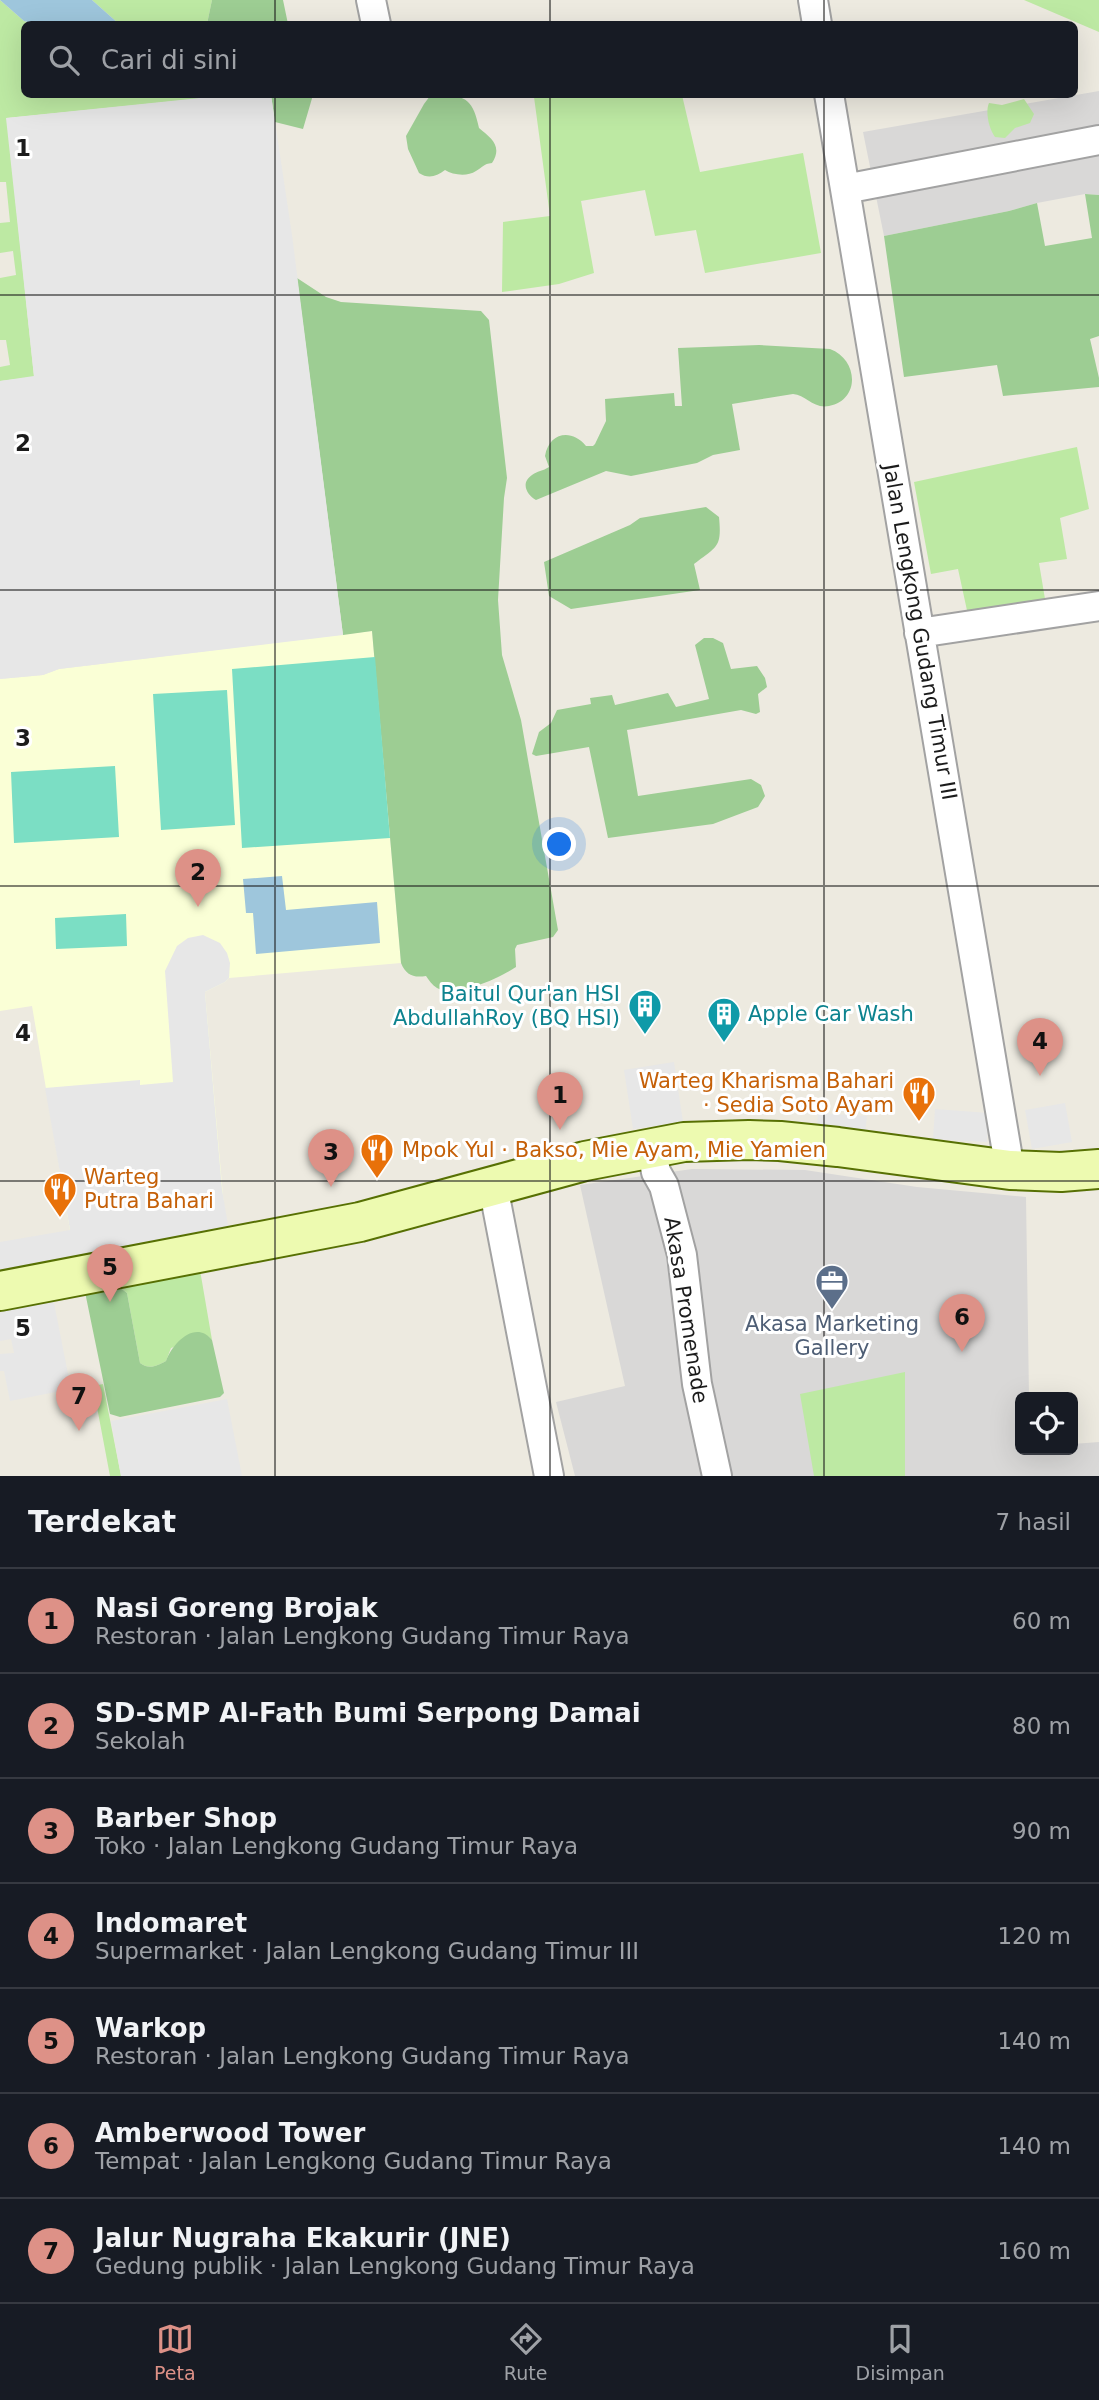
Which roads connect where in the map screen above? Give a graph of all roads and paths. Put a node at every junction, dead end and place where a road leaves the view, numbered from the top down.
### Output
1 (371, 0) edge
2 (813, 0) edge
3 (375, 21) edge
4 (816, 21) edge
5 (830, 98) edge
6 (1099, 140) edge
7 (845, 189) junction
8 (1099, 606) edge
9 (919, 633) junction
10 (651, 1147) junction
11 (1099, 1169) edge
12 (1010, 1170) junction
13 (493, 1186) junction
14 (0, 1291) edge
15 (549, 1476) edge
16 (717, 1476) edge

1 - 3 street
2 - 4 street
5 - 7 street, Jalan Lengkong Gudang Timur III
6 - 7 street
7 - 9 street, Jalan Lengkong Gudang Timur III
8 - 9 street
9 - 12 street, Jalan Lengkong Gudang Timur III
10 - 12 street
10 - 13 street
10 - 16 street, Akasa Promenade
11 - 12 street
13 - 14 street
13 - 15 street

